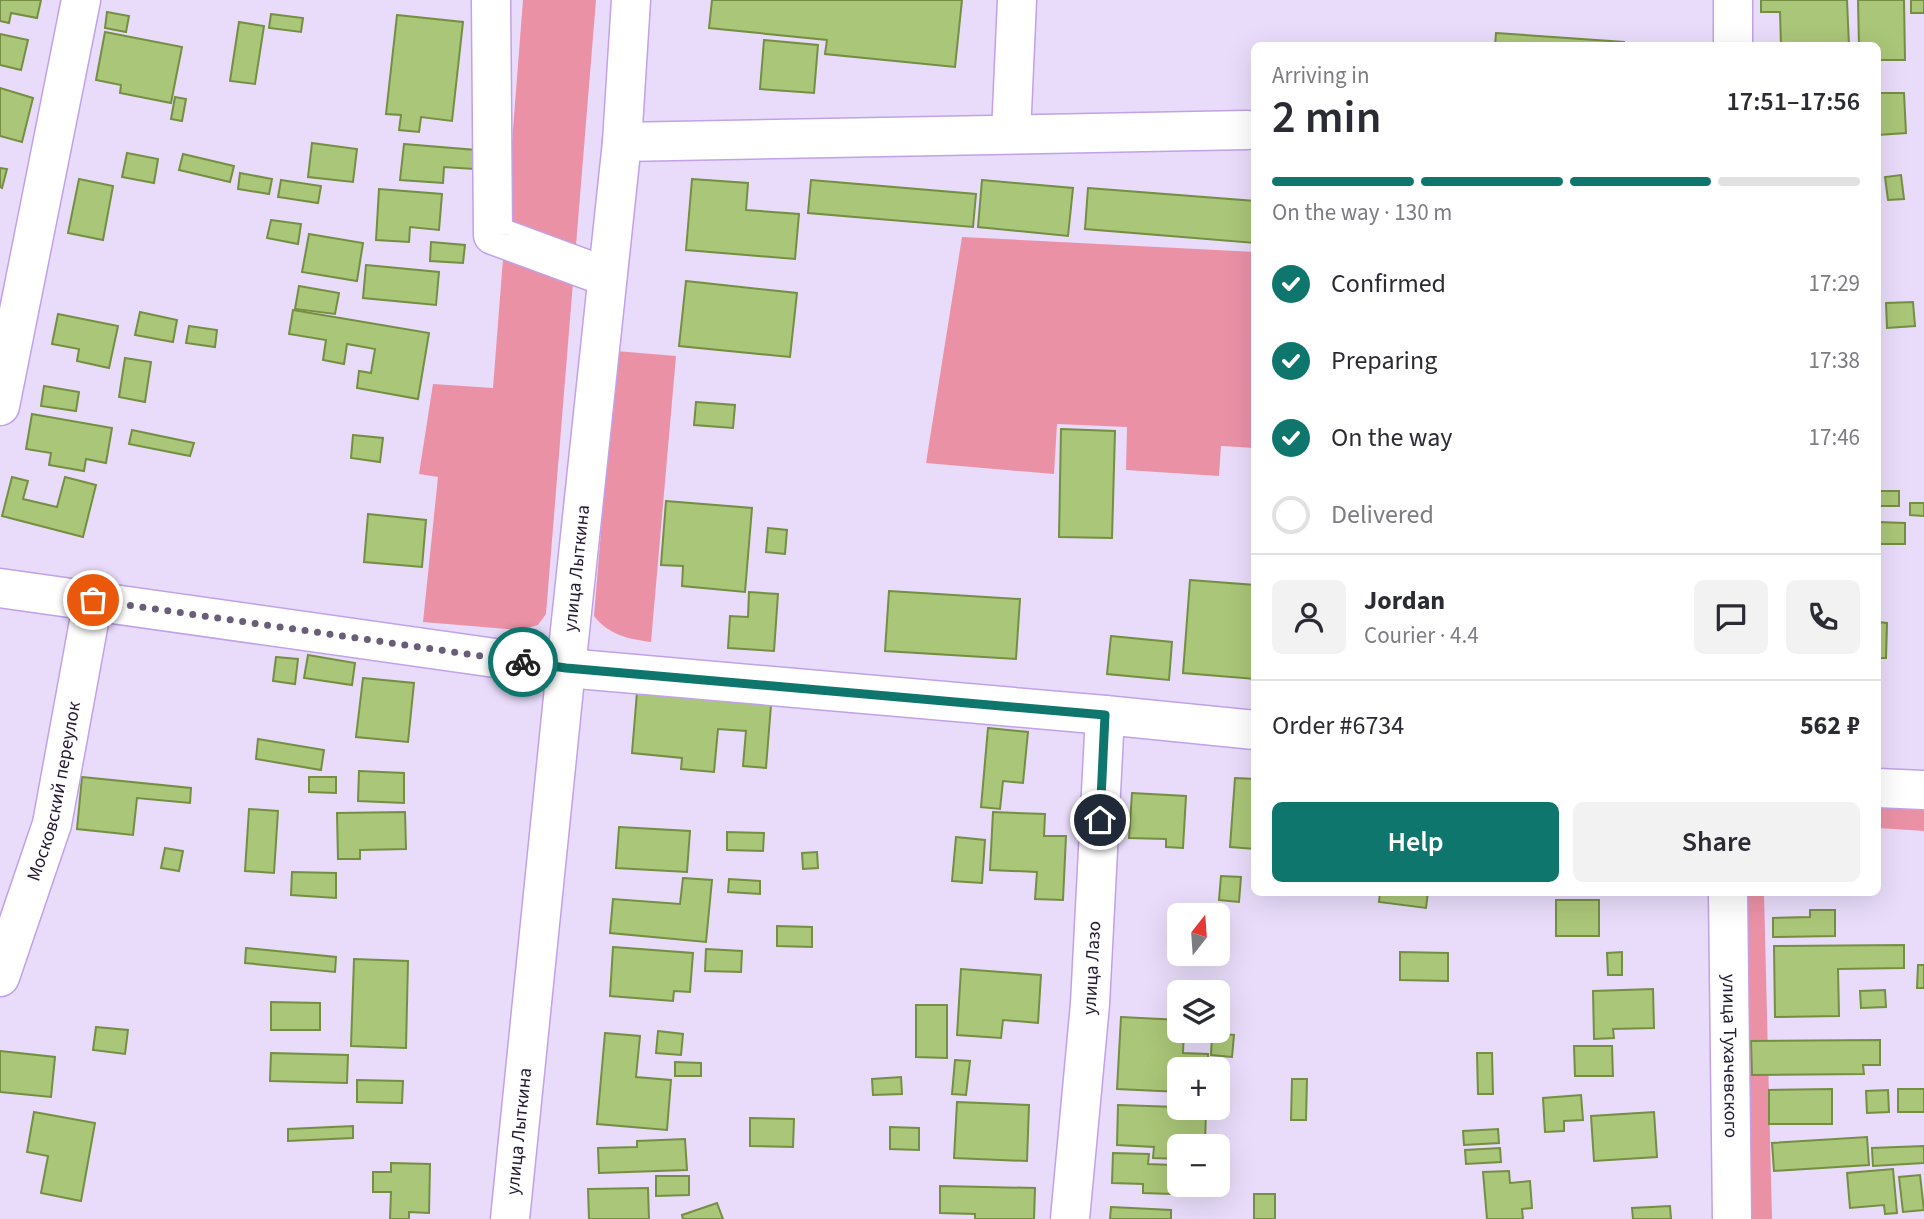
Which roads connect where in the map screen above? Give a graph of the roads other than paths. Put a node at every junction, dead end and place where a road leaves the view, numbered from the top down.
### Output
1 (81, 0) edge
2 (491, 0) edge
3 (631, 0) edge
4 (1017, 0) edge
5 (1733, 0) edge
6 (1733, 42) edge
7 (1247, 130) dead end
8 (1011, 134) junction
9 (622, 142) junction
10 (607, 277) junction
11 (0, 406) edge
12 (0, 588) edge
13 (93, 600) junction
14 (566, 668) junction
15 (1105, 715) junction
16 (1251, 730) edge
17 (1881, 788) edge
18 (1924, 790) edge
19 (1728, 896) edge
20 (0, 977) edge
21 (510, 1219) edge
22 (1070, 1219) edge
23 (1732, 1219) edge

1 - 11 street
2 - 10 street
3 - 9 street, улица Лыткина
4 - 8 street
5 - 6 street
7 - 8 street
8 - 9 street
9 - 10 street, улица Лыткина
10 - 14 street, улица Лыткина
12 - 13 street
13 - 14 street
13 - 20 street, Московский переулок
14 - 15 street
14 - 21 street, улица Лыткина
15 - 16 street
15 - 22 street, улица Лазо
17 - 18 street
19 - 23 street, улица Тухачевского

